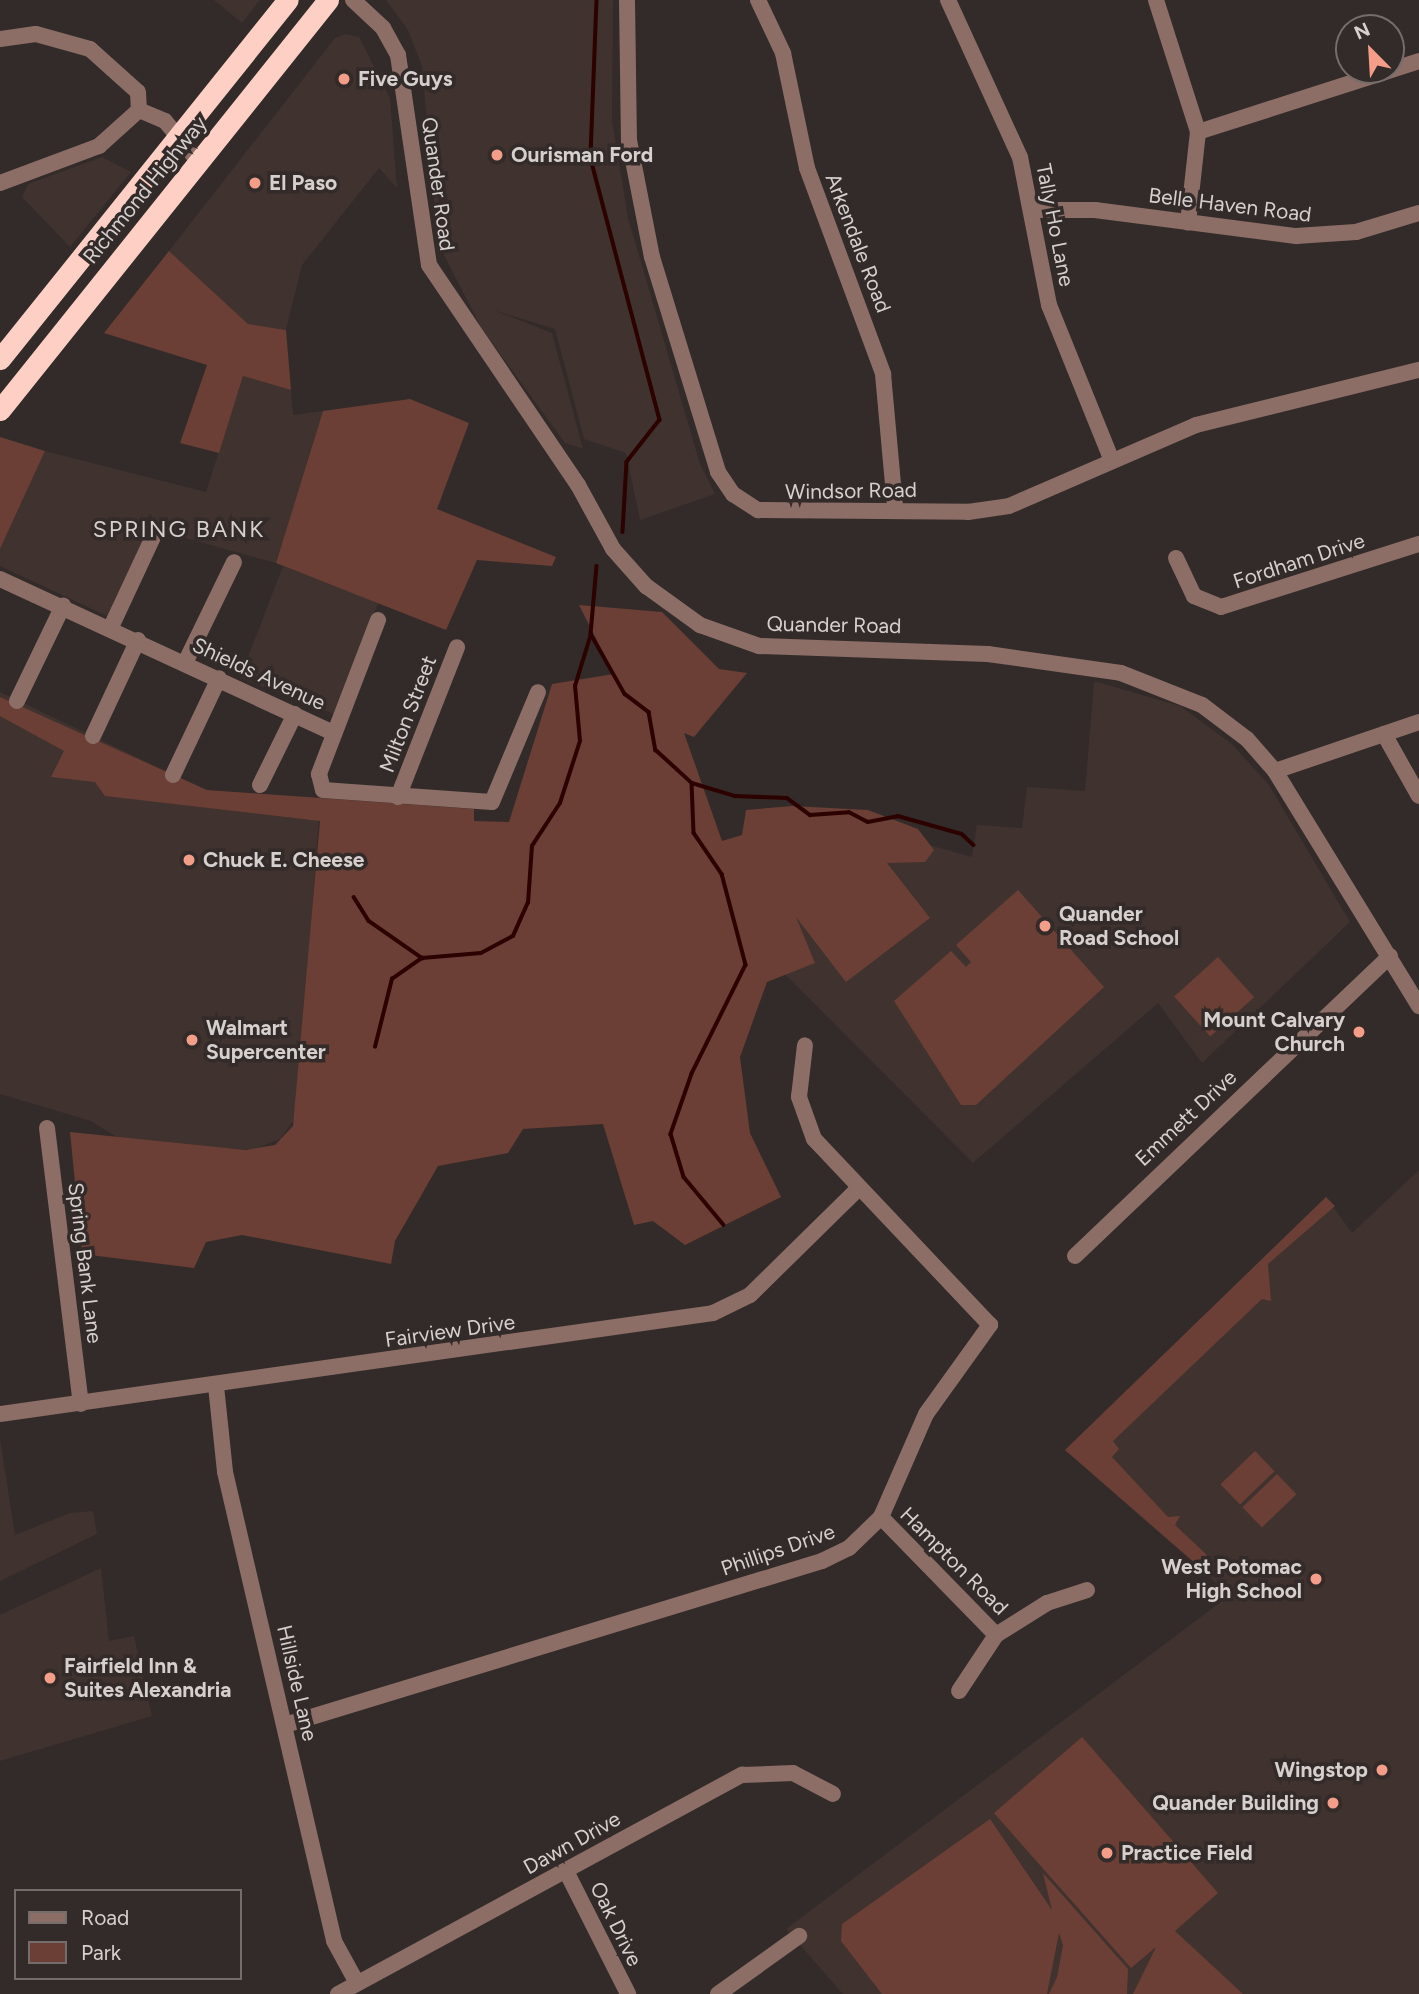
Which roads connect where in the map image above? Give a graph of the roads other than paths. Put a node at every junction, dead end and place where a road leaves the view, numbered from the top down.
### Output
1 (288, 0) edge
2 (328, 0) edge
3 (353, 0) edge
4 (627, 0) edge
5 (758, 0) edge
6 (948, 0) edge
7 (1156, 0) edge
8 (0, 39) edge
9 (1419, 61) edge
10 (139, 110) junction
11 (1198, 132) junction
12 (178, 137) junction
13 (199, 162) junction
14 (0, 183) edge
15 (1034, 210) junction
16 (1419, 214) edge
17 (1188, 222) junction
18 (0, 359) edge
19 (1419, 370) edge
20 (0, 410) edge
21 (1112, 461) junction
22 (895, 506) junction
23 (153, 537) dead end
24 (1419, 544) edge
25 (1176, 558) dead end
26 (234, 562) dead end
27 (0, 579) edge
28 (63, 606) junction
29 (378, 620) dead end
30 (111, 627) junction
31 (138, 640) junction
32 (457, 647) dead end
33 (186, 663) junction
34 (219, 678) junction
35 (538, 692) dead end
36 (17, 701) dead end
37 (295, 713) junction
38 (1419, 722) edge
39 (334, 733) junction
40 (1384, 734) junction
41 (93, 736) dead end
42 (1275, 771) junction
43 (173, 775) dead end
44 (260, 785) dead end
45 (1419, 796) edge
46 (398, 797) junction
47 (1390, 957) junction
48 (1419, 1006) edge
49 (805, 1045) dead end
50 (47, 1128) dead end
51 (859, 1188) junction
52 (1075, 1256) dead end
53 (216, 1386) junction
54 (81, 1404) junction
55 (0, 1414) edge
56 (881, 1517) junction
57 (1087, 1590) dead end
58 (996, 1635) junction
59 (959, 1691) dead end
60 (285, 1725) junction
61 (833, 1794) dead end
62 (566, 1871) junction
63 (799, 1936) dead end
64 (357, 1983) junction
65 (338, 1994) edge
66 (628, 1994) edge
67 (718, 1994) edge

1 - 12 highway, Richmond Highway
2 - 13 highway, Richmond Highway
3 - 42 street, Quander Road
4 - 22 street, Windsor Road
5 - 22 street, Arkendale Road
6 - 15 street, Tally Ho Lane
7 - 11 street
8 - 10 street
9 - 11 street
10 - 12 street
10 - 14 street
11 - 17 street
12 - 13 street
12 - 18 highway, Richmond Highway
13 - 20 highway, Richmond Highway
15 - 17 street, Belle Haven Road
15 - 21 street, Tally Ho Lane
16 - 17 street, Belle Haven Road
19 - 21 street, Windsor Road
21 - 22 street, Windsor Road
23 - 30 street
24 - 25 street, Fordham Drive
26 - 33 street
27 - 28 street, Shields Avenue
28 - 30 street, Shields Avenue
28 - 36 street
29 - 39 street
30 - 31 street, Shields Avenue
31 - 33 street, Shields Avenue
31 - 41 street
32 - 46 street, Milton Street
33 - 34 street, Shields Avenue
34 - 37 street, Shields Avenue
34 - 43 street
35 - 46 street, Shields Avenue
37 - 39 street, Shields Avenue
37 - 44 street
38 - 40 street
39 - 46 street, Shields Avenue
40 - 42 street
40 - 45 street
42 - 47 street, Quander Road
47 - 48 street, Quander Road
47 - 52 street, Emmett Drive
49 - 51 street, Phillips Drive
50 - 54 street, Spring Bank Lane
51 - 53 street, Fairview Drive
51 - 56 street, Phillips Drive
53 - 54 street, Fairview Drive
53 - 60 street, Hillside Lane
54 - 55 street, Fairview Drive
56 - 58 street, Hampton Road
56 - 60 street, Phillips Drive
57 - 58 street
58 - 59 street
60 - 64 street, Hillside Lane
61 - 62 street, Dawn Drive
62 - 64 street, Dawn Drive
62 - 66 street, Oak Drive
63 - 67 street
64 - 65 street, Dawn Drive

